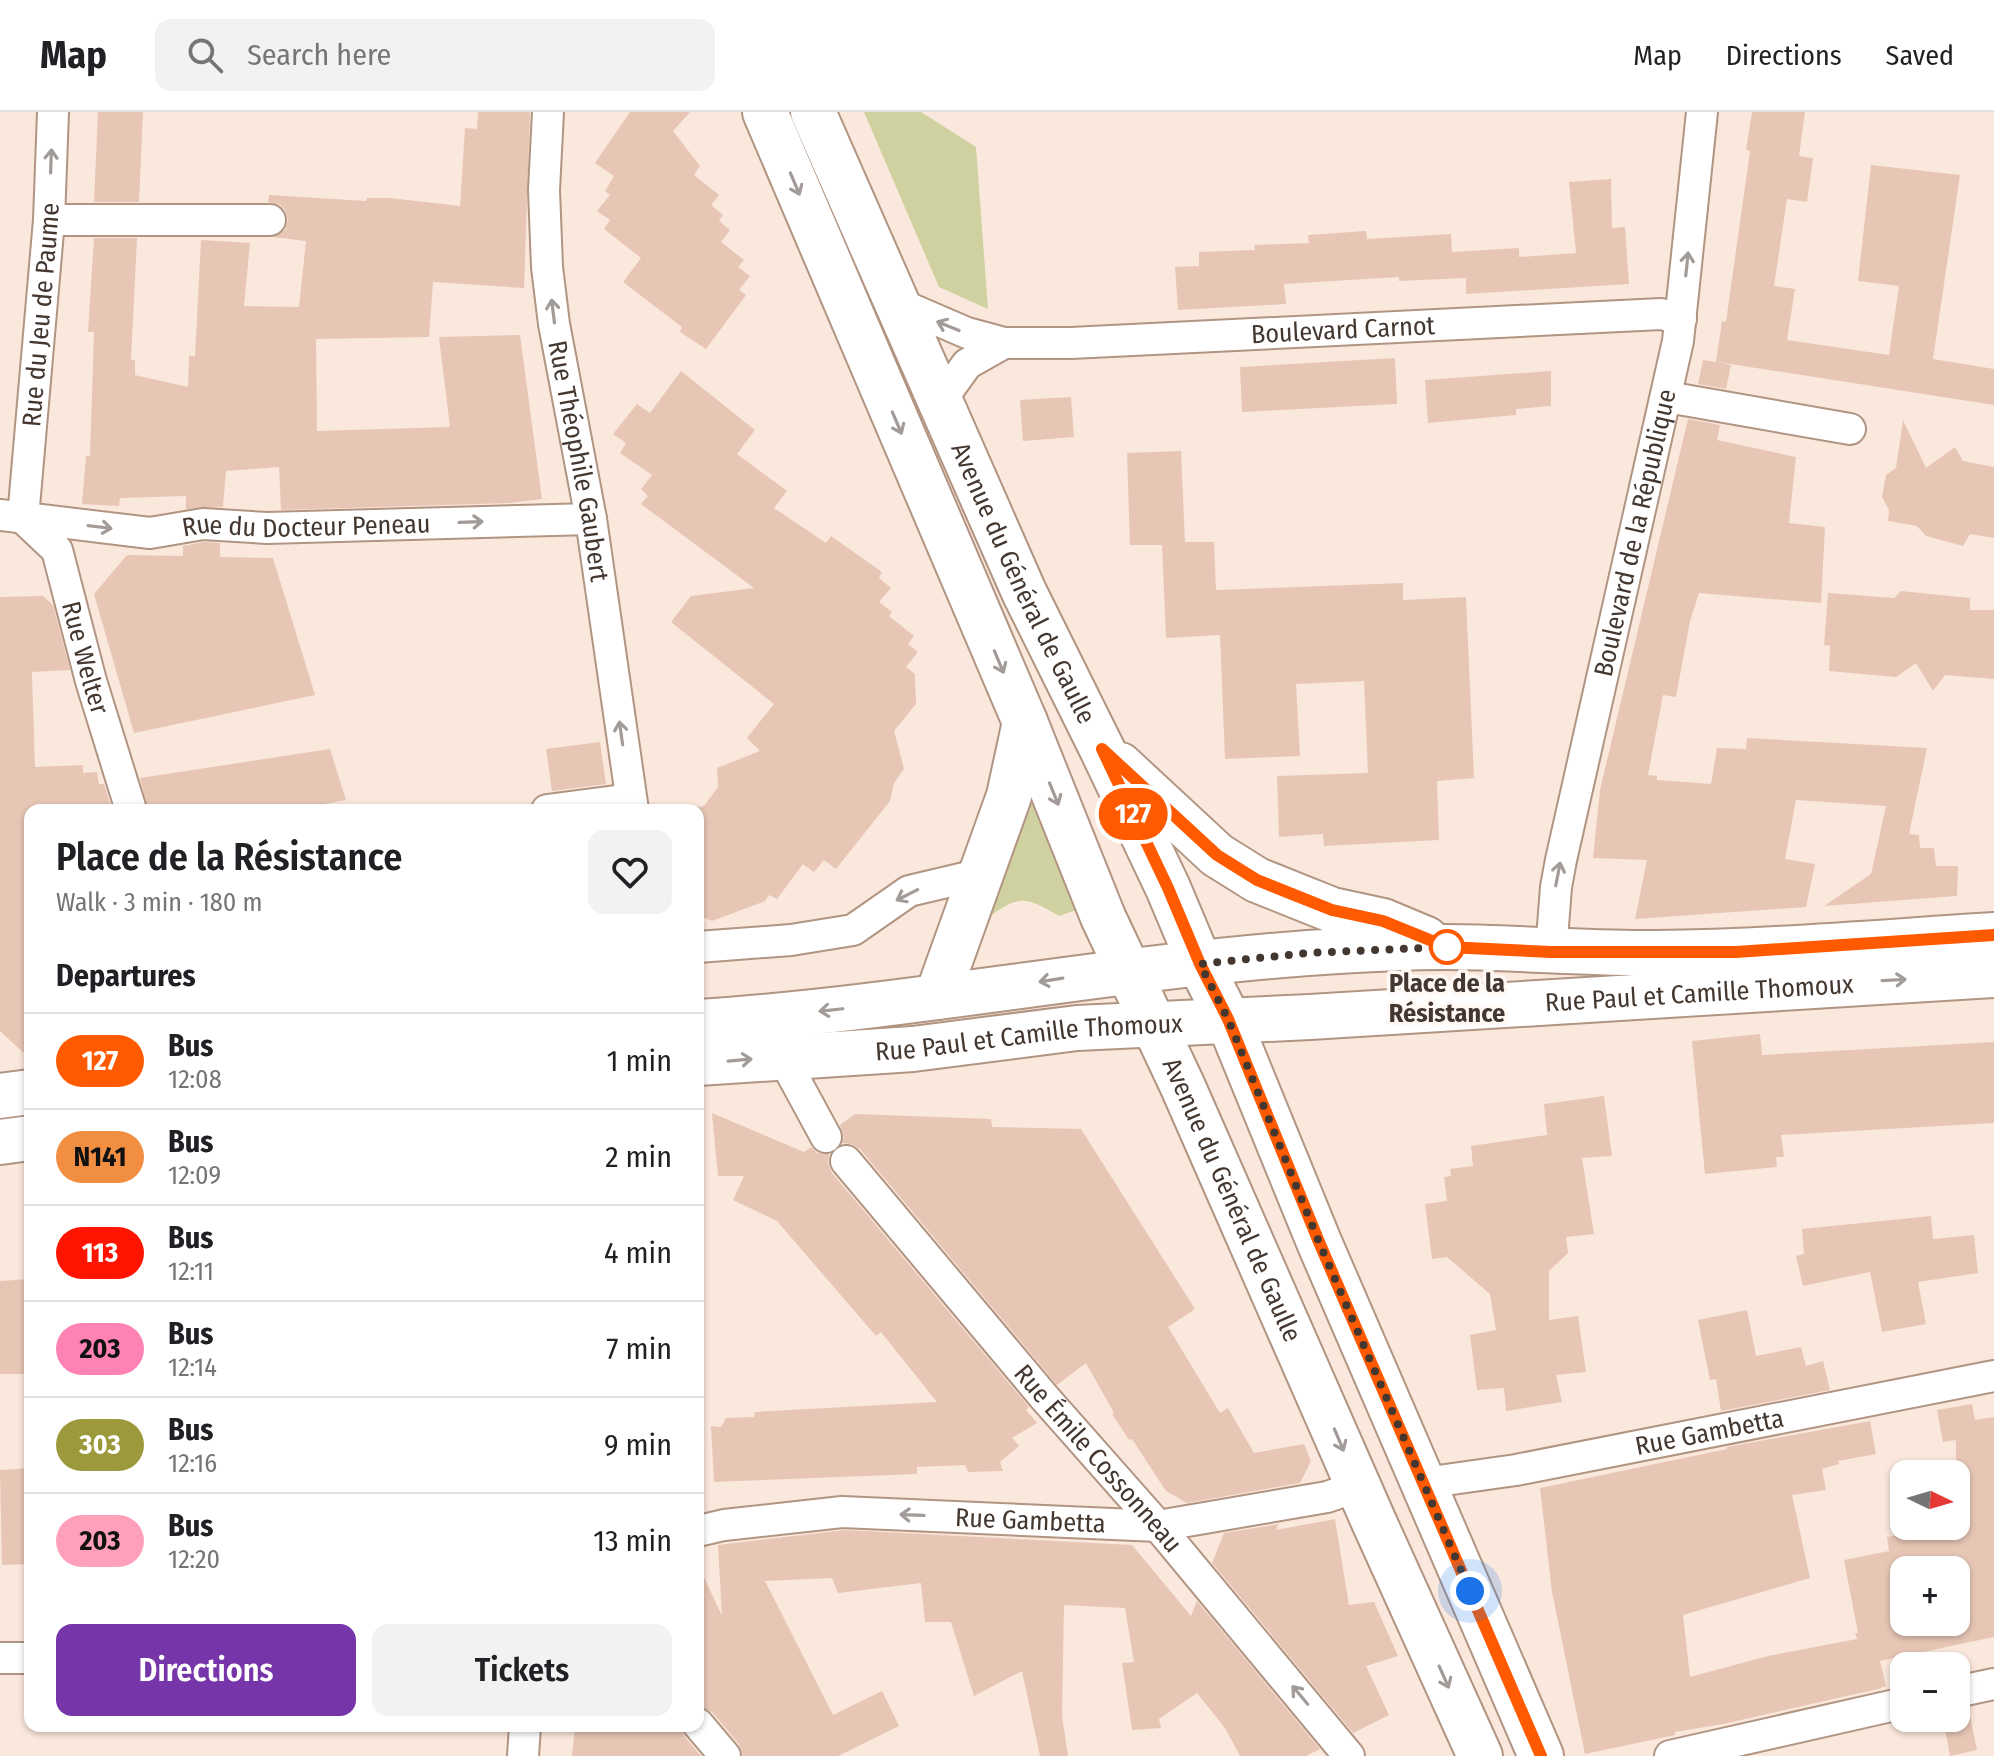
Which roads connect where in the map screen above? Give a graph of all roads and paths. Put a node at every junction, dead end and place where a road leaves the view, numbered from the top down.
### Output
1 (53, 112) edge
2 (548, 112) edge
3 (765, 112) edge
4 (813, 112) edge
5 (1702, 112) edge
6 (49, 220) junction
7 (270, 220) dead end
8 (895, 302) junction
9 (1681, 319) junction
10 (1004, 343) junction
11 (1667, 397) junction
12 (939, 403) junction
13 (1850, 429) dead end
14 (11, 517) edge
15 (591, 519) junction
16 (1025, 722) junction
17 (1102, 749) junction
18 (129, 804) edge
19 (632, 804) edge
20 (981, 874) junction
21 (1994, 935) edge
22 (704, 947) edge
23 (1447, 947) junction
24 (1551, 952) junction
25 (1200, 964) junction
26 (1129, 970) junction
27 (1994, 975) edge
28 (923, 999) junction
29 (1228, 1019) junction
30 (704, 1022) edge
31 (1152, 1023) junction
32 (782, 1056) junction
33 (704, 1062) edge
34 (24, 1093) edge
35 (0, 1096) edge
36 (826, 1137) dead end
37 (24, 1139) edge
38 (0, 1142) edge
39 (846, 1161) dead end
40 (1994, 1376) edge
41 (1424, 1483) junction
42 (1359, 1486) junction
43 (1158, 1526) junction
44 (704, 1530) edge
45 (0, 1658) edge
46 (24, 1658) edge
47 (1994, 1684) edge
48 (1970, 1689) edge
49 (1890, 1706) edge
50 (704, 1731) edge
51 (525, 1732) edge
52 (523, 1756) edge
53 (725, 1756) edge
54 (1349, 1756) edge
55 (1480, 1756) edge
56 (1541, 1756) edge
57 (1670, 1756) edge

6 -> 1 street, Rue du Jeu de Paume
15 -> 2 street, Rue Théophile Gaubert
3 -> 16 main road, Avenue du Général de Gaulle
4 - 8 main road, Avenue du Général de Gaulle
9 -> 5 street, Boulevard de la République
6 - 7 street
6 - 14 street, Rue du Jeu de Paume
10 -> 8 street, Boulevard Carnot
8 - 12 main road, Avenue du Général de Gaulle
9 - 10 street, Boulevard Carnot
9 - 11 street, Boulevard de la République
10 - 12 street, Boulevard Carnot
11 - 13 street
24 -> 11 street, Boulevard de la République
12 - 17 main road, Avenue du Général de Gaulle
14 -> 15 street, Rue du Docteur Peneau
14 - 18 street, Rue Welter
19 -> 15 street, Rue Théophile Gaubert
16 - 20 main road
16 -> 26 main road, Avenue du Général de Gaulle
17 - 23 main road
17 - 25 main road, Avenue du Général de Gaulle
20 -> 22 street
20 - 28 main road
21 - 24 main road, Rue Paul et Camille Thomoux
23 - 24 main road, Rue Paul et Camille Thomoux
23 - 25 main road, Rue Paul et Camille Thomoux
25 - 26 main road, Rue Paul et Camille Thomoux
25 - 29 main road, Avenue du Général de Gaulle
26 -> 28 main road, Rue Paul et Camille Thomoux
26 - 31 main road, Avenue du Général de Gaulle
29 -> 27 main road, Rue Paul et Camille Thomoux
28 -> 30 main road, Rue Paul et Camille Thomoux
29 - 31 main road, Rue Paul et Camille Thomoux
29 - 41 main road, Avenue du Général de Gaulle
31 - 32 main road, Rue Paul et Camille Thomoux
31 -> 42 main road, Avenue du Général de Gaulle
33 -> 32 main road, Rue Paul et Camille Thomoux
32 - 36 street
34 - 35 main road
37 - 38 main road
39 - 43 street, Rue Émile Cossonneau
40 - 41 street, Rue Gambetta
41 - 56 main road, Avenue du Général de Gaulle
42 - 43 street, Rue Gambetta
42 -> 55 main road, Avenue du Général de Gaulle
43 -> 44 street, Rue Gambetta
54 -> 43 street, Rue Émile Cossonneau
45 - 46 street
47 - 48 street
49 - 57 street
50 - 53 street
51 - 52 street

